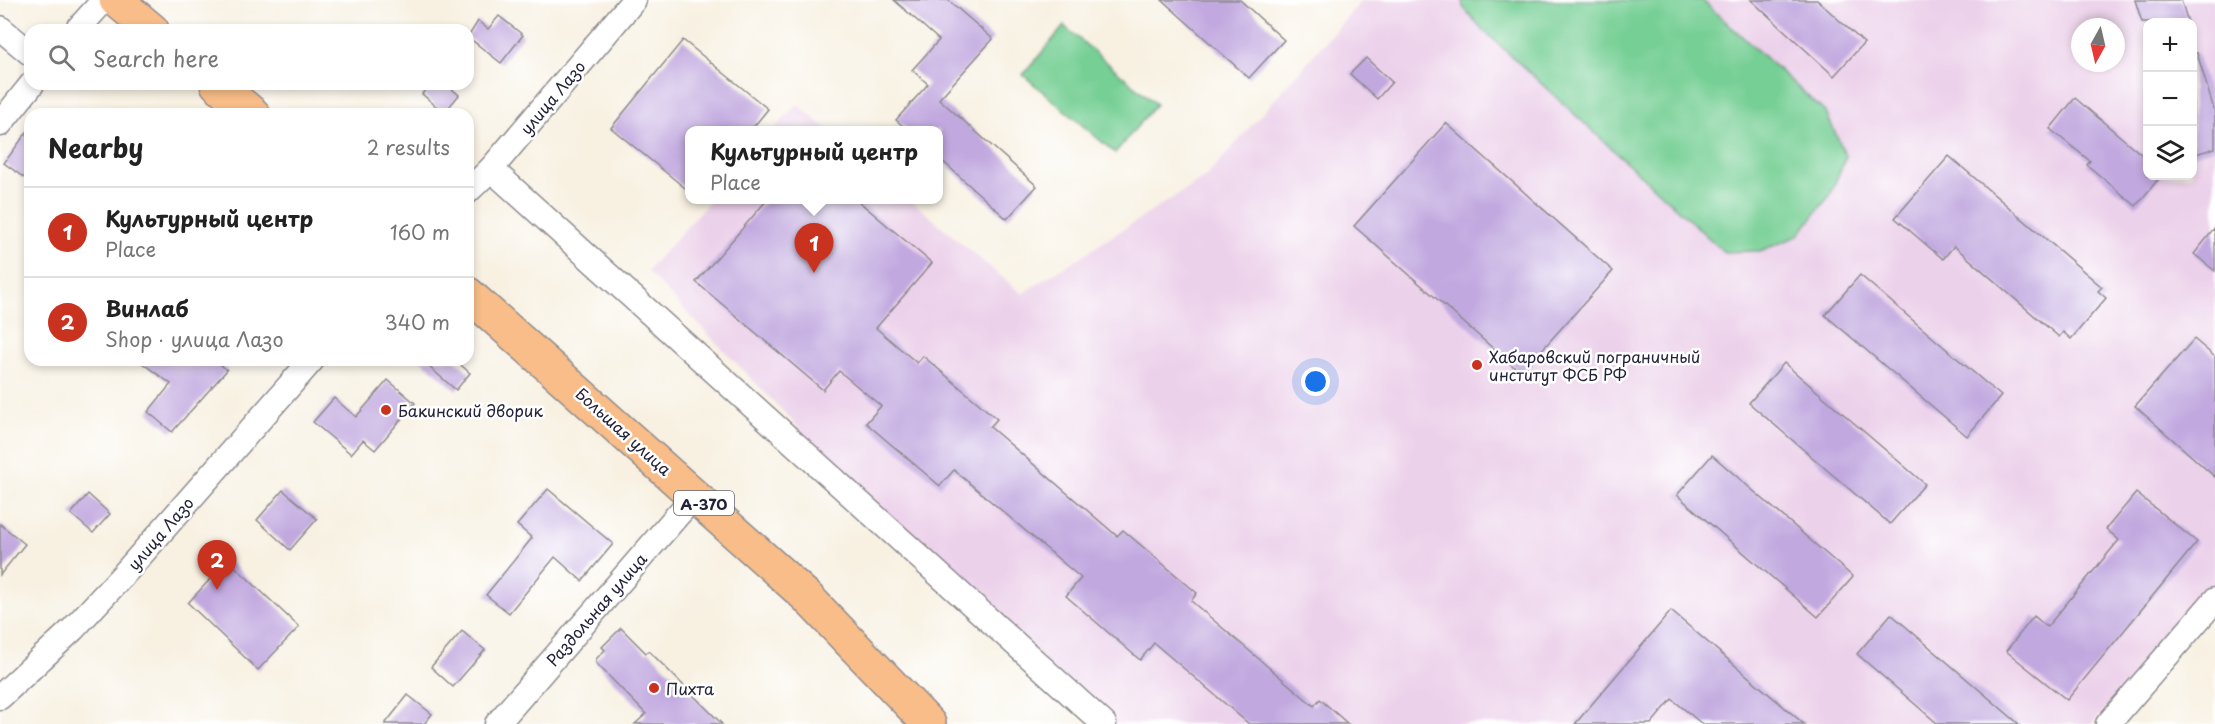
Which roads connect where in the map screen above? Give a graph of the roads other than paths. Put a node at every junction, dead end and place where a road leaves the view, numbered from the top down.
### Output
1 (104, 0) edge
2 (116, 0) edge
3 (634, 0) edge
4 (82, 24) edge
5 (145, 24) edge
6 (0, 28) edge
7 (24, 48) edge
8 (27, 90) edge
9 (224, 90) edge
10 (246, 108) edge
11 (0, 124) edge
12 (491, 169) junction
13 (474, 185) edge
14 (474, 299) edge
15 (307, 366) edge
16 (695, 495) junction
17 (2215, 600) edge
18 (0, 697) edge
19 (497, 724) edge
20 (929, 724) edge
21 (1104, 724) edge
22 (2108, 724) edge

1 - 4 street
2 - 5 highway
3 - 12 street, улица Лазо
6 - 7 street
8 - 11 street
9 - 10 highway
12 - 13 street, улица Лазо
12 - 21 street
14 - 16 highway, Большая улица / А-370
15 - 18 street, улица Лазо
16 - 19 street, Раздольная улица
16 - 20 highway, Большая улица / А-370
17 - 22 street

